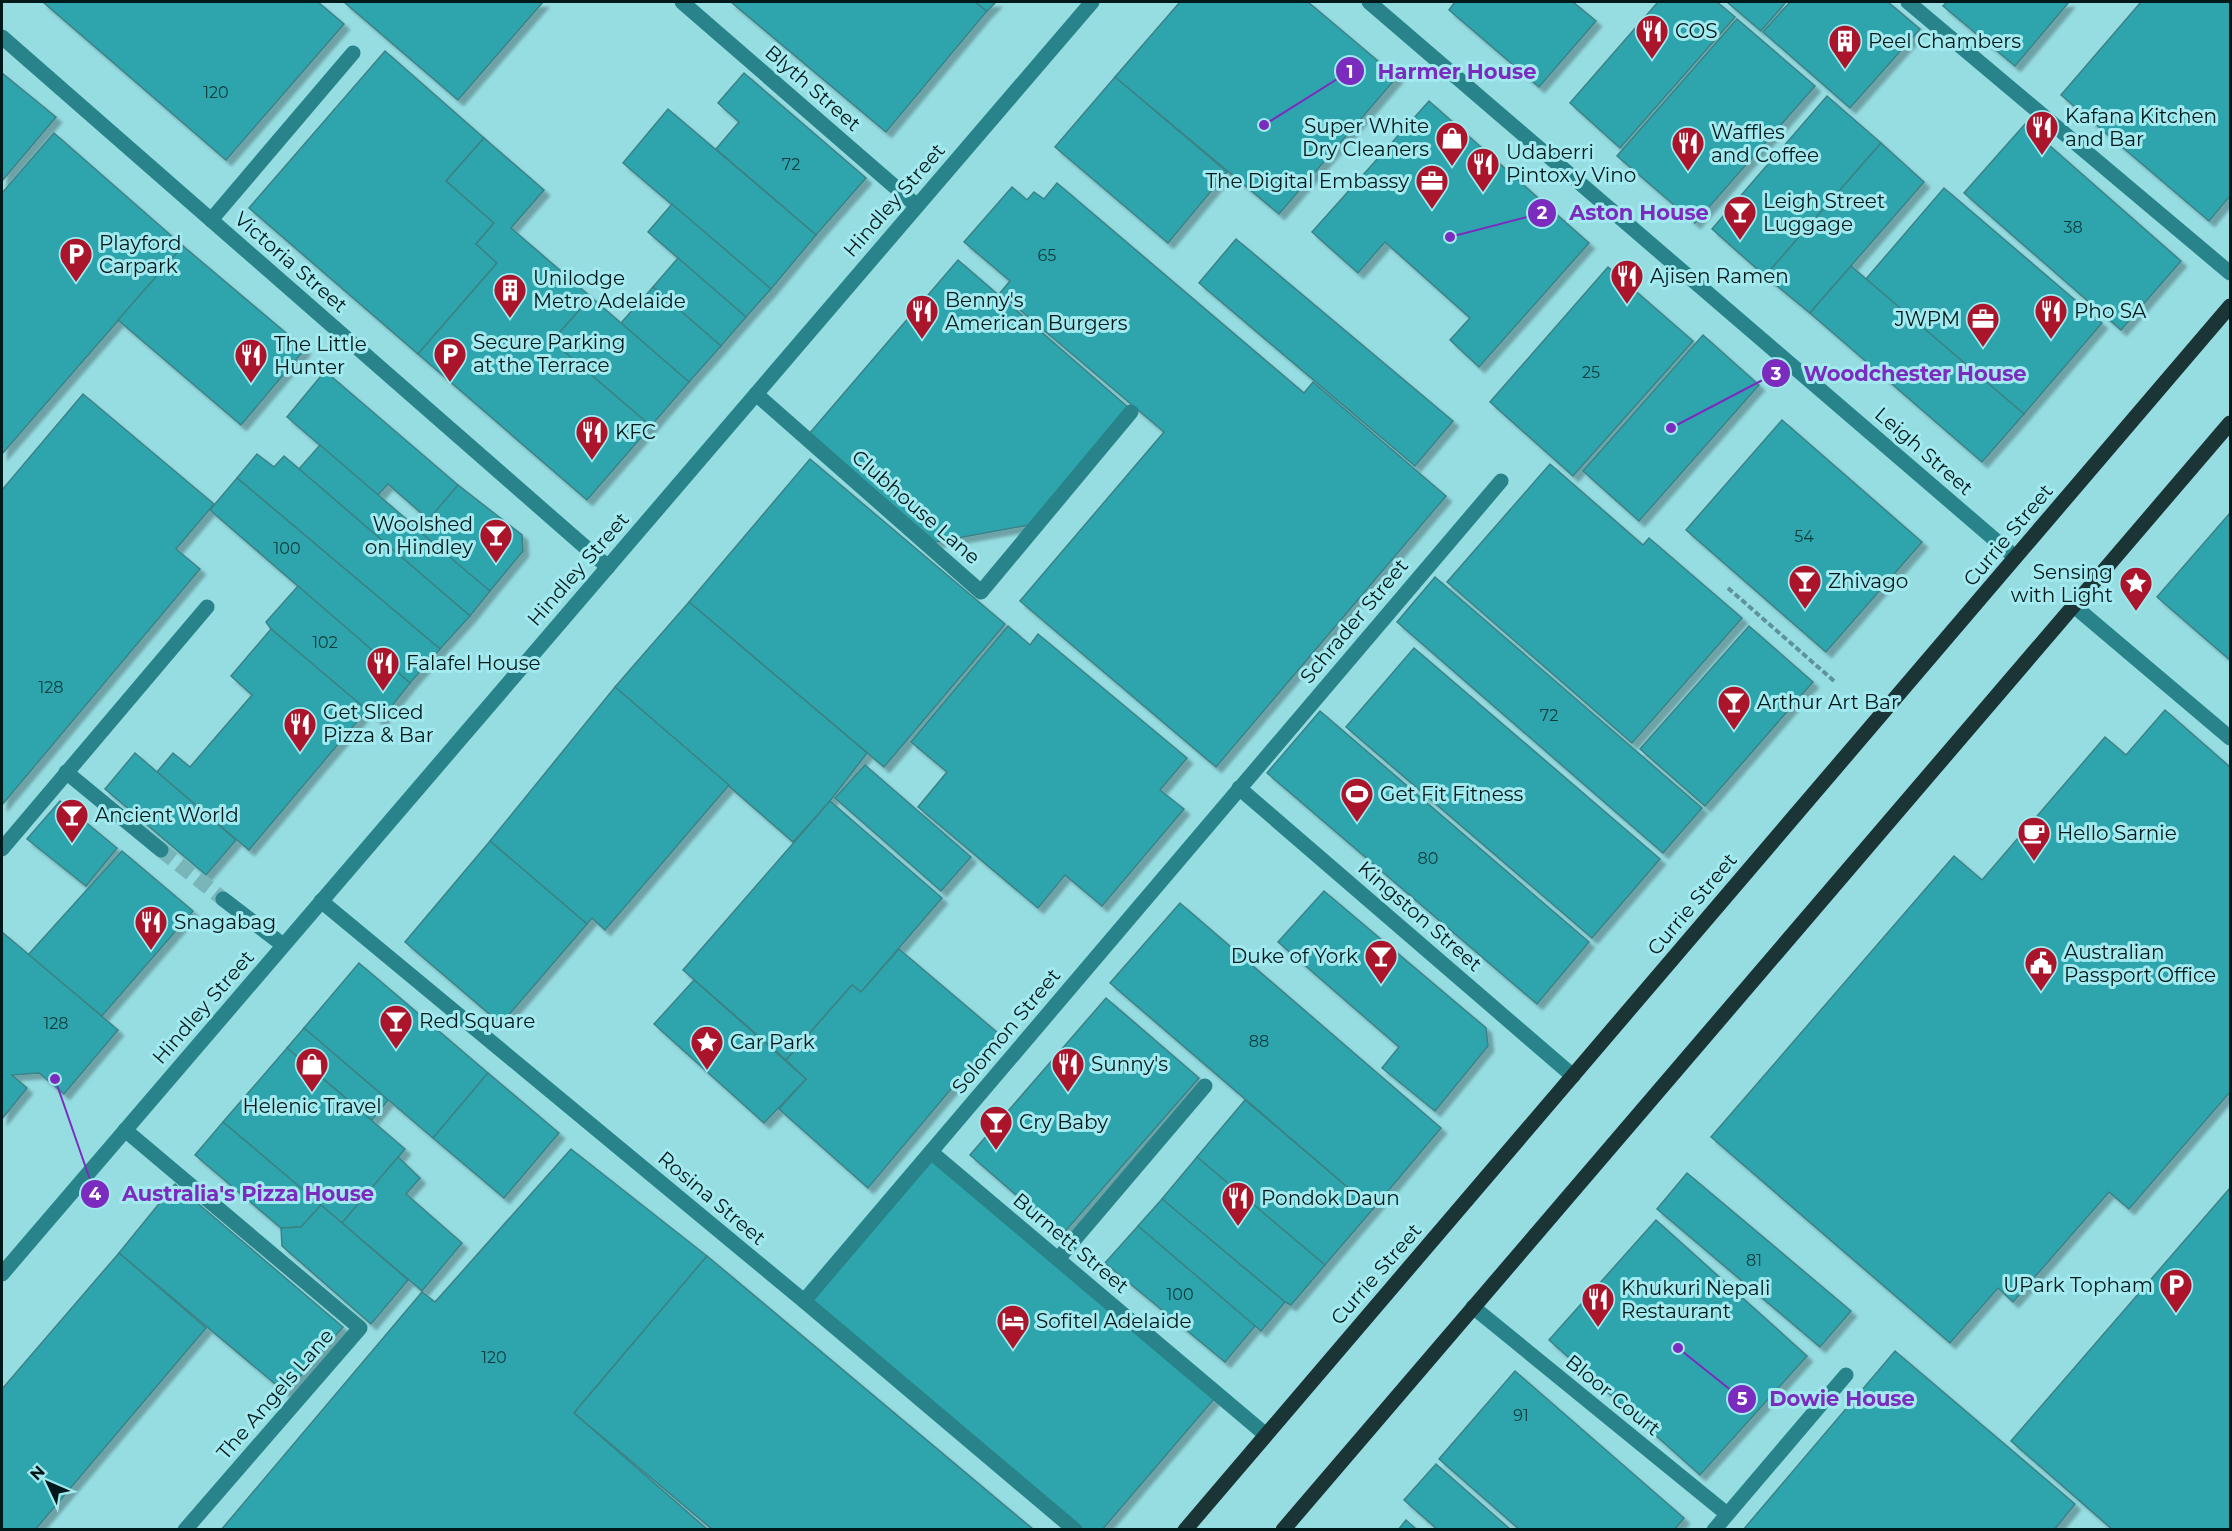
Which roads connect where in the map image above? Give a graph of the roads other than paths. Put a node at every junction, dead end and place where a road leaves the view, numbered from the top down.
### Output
1 (682, 2) edge
2 (1092, 2) edge
3 (1369, 2) edge
4 (1908, 2) edge
5 (2, 38) edge
6 (353, 53) dead end
7 (917, 206) junction
8 (212, 220) junction
9 (2230, 273) edge
10 (2230, 306) edge
11 (756, 394) junction
12 (1131, 412) dead end
13 (2230, 423) edge
14 (1500, 481) dead end
15 (2015, 557) junction
16 (608, 567) junction
17 (2074, 606) junction
18 (207, 607) dead end
19 (2230, 738) edge
20 (66, 772) junction
21 (1239, 788) junction
22 (2, 849) edge
23 (161, 850) tunnel mouth
24 (223, 899) tunnel mouth
25 (321, 901) junction
26 (283, 945) junction
27 (1573, 1076) junction
28 (1205, 1086) dead end
29 (125, 1130) junction
30 (931, 1152) junction
31 (1058, 1259) junction
32 (2, 1274) edge
33 (804, 1301) junction
34 (1473, 1307) junction
35 (1846, 1375) dead end
36 (1266, 1435) junction
37 (1727, 1514) junction
38 (185, 1530) edge
39 (1075, 1530) edge
40 (1185, 1530) edge
41 (1283, 1530) edge
42 (1714, 1530) edge

1 - 7 street, Blyth Street
2 - 7 street, Hindley Street
3 - 15 street, Leigh Street
4 - 9 street
5 - 8 street, Victoria Street
6 - 8 street
7 - 11 street, Hindley Street
8 - 16 street, Victoria Street
10 - 15 main road, Currie Street
11 - 12 street, Clubhouse Lane
11 - 16 street, Hindley Street
13 - 17 main road
14 - 21 street, Schrader Street
15 - 27 main road, Currie Street
16 - 25 street, Hindley Street
17 - 19 street
17 - 34 main road
18 - 20 street
20 - 22 street
20 - 23 street
21 - 27 street, Kingston Street
21 - 30 street, Solomon Street
24 - 26 street
25 - 26 street, Hindley Street
25 - 33 street, Rosina Street
26 - 29 street, Hindley Street
27 - 36 main road, Currie Street
28 - 31 street
29 - 32 street, Hindley Street
29 - 38 street, The Angels Lane
30 - 31 street, Burnett Street
30 - 33 street, Solomon Street
31 - 36 street, Burnett Street
33 - 39 street, Rosina Street
34 - 37 street, Bloor Court
34 - 41 main road
35 - 37 street
36 - 40 main road, Currie Street
37 - 42 street

